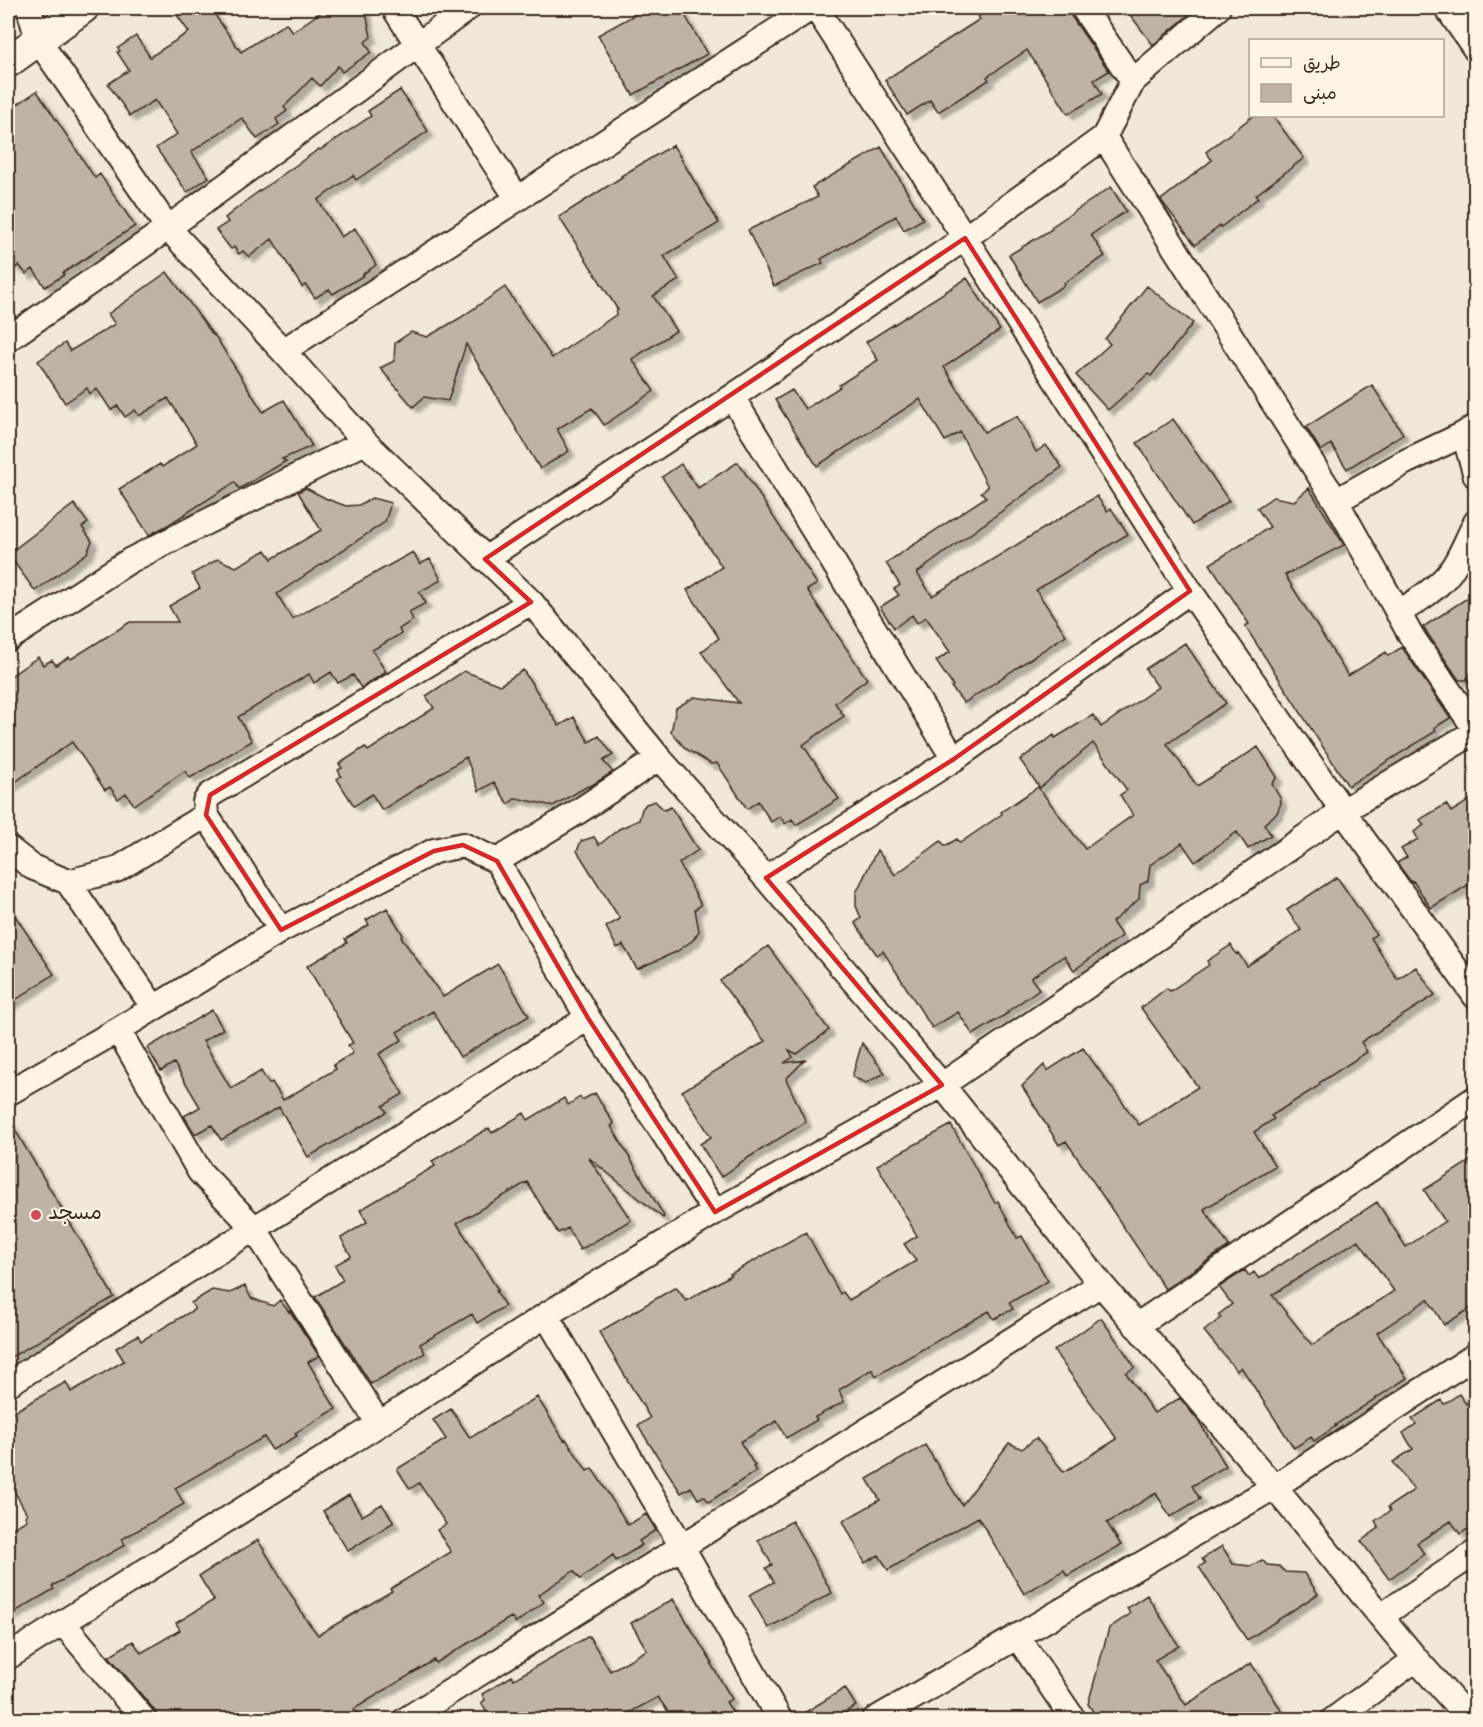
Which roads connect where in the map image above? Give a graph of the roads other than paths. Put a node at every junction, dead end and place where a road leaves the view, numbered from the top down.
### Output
1 (29, 8) edge
2 (83, 8) edge
3 (394, 8) edge
4 (468, 8) edge
5 (814, 8) edge
6 (1083, 8) edge
7 (1218, 8) edge
8 (1447, 8) edge
9 (38, 40) junction
10 (418, 44) junction
11 (1476, 50) edge
12 (8, 62) edge
13 (1133, 81) junction
14 (1104, 137) junction
15 (518, 198) junction
16 (168, 228) junction
17 (965, 238) junction
18 (8, 339) edge
19 (283, 351) junction
20 (732, 397) junction
21 (1470, 430) edge
22 (364, 442) junction
23 (1476, 476) edge
24 (1336, 501) junction
25 (1476, 522) edge
26 (485, 560) junction
27 (1190, 591) junction
28 (531, 602) junction
29 (1398, 613) junction
30 (8, 639) edge
31 (1476, 731) edge
32 (658, 758) junction
33 (954, 759) junction
34 (1343, 811) junction
35 (206, 815) junction
36 (8, 848) edge
37 (497, 861) junction
38 (766, 878) junction
39 (69, 882) junction
40 (281, 930) junction
41 (1476, 997) edge
42 (154, 1008) junction
43 (588, 1018) junction
44 (118, 1030) junction
45 (942, 1085) junction
46 (8, 1093) edge
47 (1476, 1098) edge
48 (715, 1212) junction
49 (254, 1228) junction
50 (1101, 1284) junction
51 (546, 1315) junction
52 (1136, 1326) junction
53 (1476, 1355) edge
54 (8, 1384) edge
55 (379, 1424) junction
56 (1274, 1487) junction
57 (681, 1545) junction
58 (1476, 1552) edge
59 (1381, 1616) junction
60 (63, 1623) junction
61 (1017, 1636) junction
62 (8, 1658) edge
63 (1416, 1659) junction
64 (144, 1719) edge
65 (405, 1719) edge
66 (780, 1719) edge
67 (874, 1719) edge
68 (1074, 1719) edge
69 (1333, 1719) edge
70 (1470, 1719) edge

1 - 9 street
2 - 9 street
3 - 10 street
4 - 10 street
5 - 15 street
5 - 17 street
6 - 13 street
7 - 13 street
8 - 11 street
9 - 12 street
9 - 16 street
10 - 15 street
10 - 16 street
13 - 14 street
14 - 17 street
14 - 24 street
15 - 19 street
16 - 18 street
16 - 19 street
17 - 20 street
17 - 27 street
19 - 22 street
20 - 26 street
20 - 33 street
21 - 23 street
21 - 24 street
22 - 26 street
22 - 30 street
24 - 29 street
25 - 29 street
26 - 28 street
27 - 33 street
27 - 34 street
28 - 32 street
28 - 35 street
29 - 31 street
31 - 34 street
32 - 37 street
32 - 38 street
33 - 38 street
34 - 41 street
34 - 45 street
35 - 39 street
35 - 40 street
36 - 39 street
37 - 40 street
37 - 43 street
38 - 45 street
39 - 42 street
40 - 42 street
42 - 44 street
43 - 48 street
43 - 49 street
44 - 46 street
44 - 49 street
45 - 48 street
45 - 50 street
47 - 52 street
48 - 51 street
49 - 54 street
49 - 55 street
50 - 52 street
50 - 57 street
51 - 55 street
51 - 57 street
52 - 56 street
53 - 56 street
55 - 60 street
56 - 59 street
56 - 61 street
57 - 65 street
57 - 66 street
58 - 59 street
59 - 63 street
60 - 62 street
60 - 64 street
61 - 67 street
61 - 68 street
63 - 69 street
63 - 70 street

